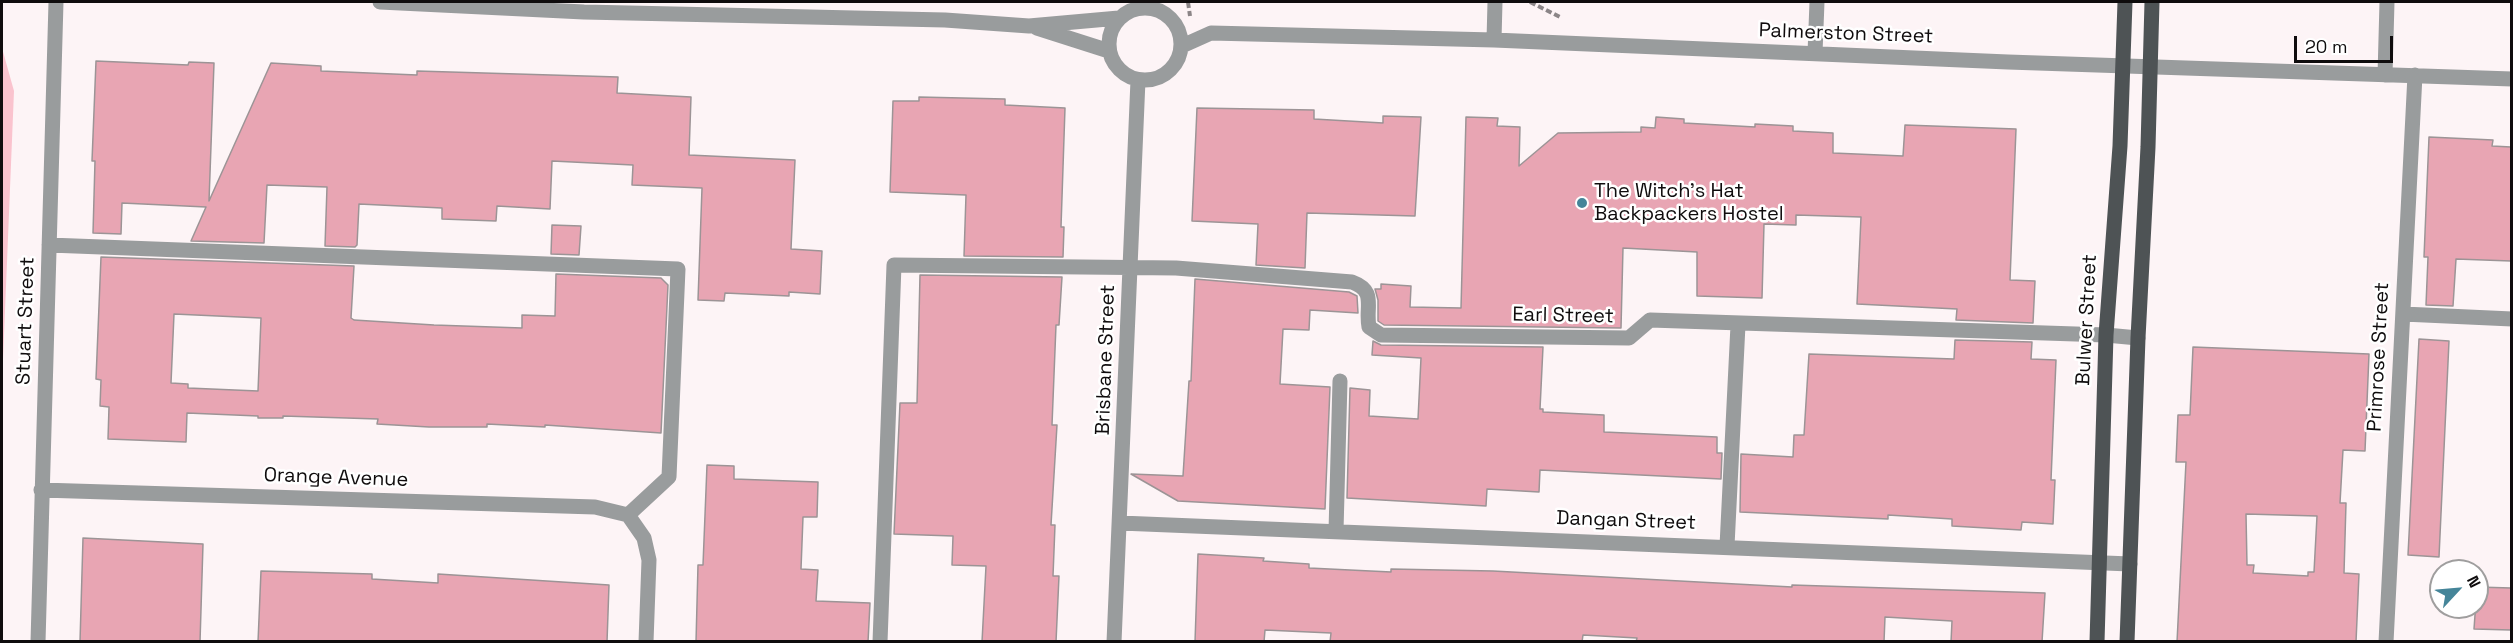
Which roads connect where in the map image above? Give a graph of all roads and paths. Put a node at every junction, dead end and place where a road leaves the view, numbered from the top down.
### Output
1 (56, 2) edge
2 (380, 2) edge
3 (1495, 2) edge
4 (1530, 2) edge
5 (1817, 2) edge
6 (2126, 2) edge
7 (2152, 2) edge
8 (2387, 2) edge
9 (744, 8) edge
10 (1119, 18) junction
11 (1566, 19) dead end
12 (1029, 26) junction
13 (1494, 40) junction
14 (1182, 46) junction
15 (1110, 51) junction
16 (1815, 53) junction
17 (2124, 66) junction
18 (2149, 67) junction
19 (2385, 75) junction
20 (2415, 75) junction
21 (2511, 79) edge
22 (1138, 80) junction
23 (49, 245) junction
24 (1131, 267) junction
25 (2403, 314) junction
26 (2511, 319) edge
27 (1738, 325) junction
28 (2106, 335) junction
29 (2138, 338) junction
30 (1340, 381) dead end
31 (41, 490) junction
32 (628, 515) junction
33 (1120, 523) junction
34 (1336, 531) junction
35 (1727, 546) junction
36 (2099, 561) junction
37 (2130, 564) junction
38 (38, 642) edge
39 (646, 642) edge
40 (880, 642) edge
41 (1114, 642) edge
42 (2097, 642) edge
43 (2127, 642) edge
44 (2386, 642) edge

1 - 23 street, Stuart Street
2 - 9 street
3 - 13 street
4 - 11 path
5 - 16 street
6 - 17 main road, Bulwer Street
7 - 18 main road
8 - 19 street
9 - 12 street
10 - 12 street
10 - 14 street
10 - 15 street
12 - 15 street
13 - 14 street, Palmerston Street
13 - 16 street, Palmerston Street
14 - 22 street
15 - 22 street
16 - 17 street, Palmerston Street
17 - 18 street, Palmerston Street
17 - 28 main road, Bulwer Street
18 - 19 street, Palmerston Street
18 - 29 main road
19 - 20 street, Palmerston Street
20 - 21 street, Palmerston Street
20 - 25 street, Primrose Street
22 - 24 street, Brisbane Street
23 - 31 street, Stuart Street
23 - 32 street
24 - 27 street, Earl Street
24 - 33 street, Brisbane Street
24 - 40 street
25 - 26 street
25 - 44 street, Primrose Street
27 - 28 street, Earl Street
27 - 35 street
28 - 29 street, Earl Street
28 - 36 main road, Bulwer Street
29 - 37 main road
30 - 34 street
31 - 32 street, Orange Avenue
31 - 38 street, Stuart Street
32 - 39 street
33 - 34 street, Dangan Street
33 - 41 street, Brisbane Street
34 - 35 street, Dangan Street
35 - 36 street, Dangan Street
36 - 37 street, Dangan Street
36 - 42 main road, Bulwer Street
37 - 43 main road

